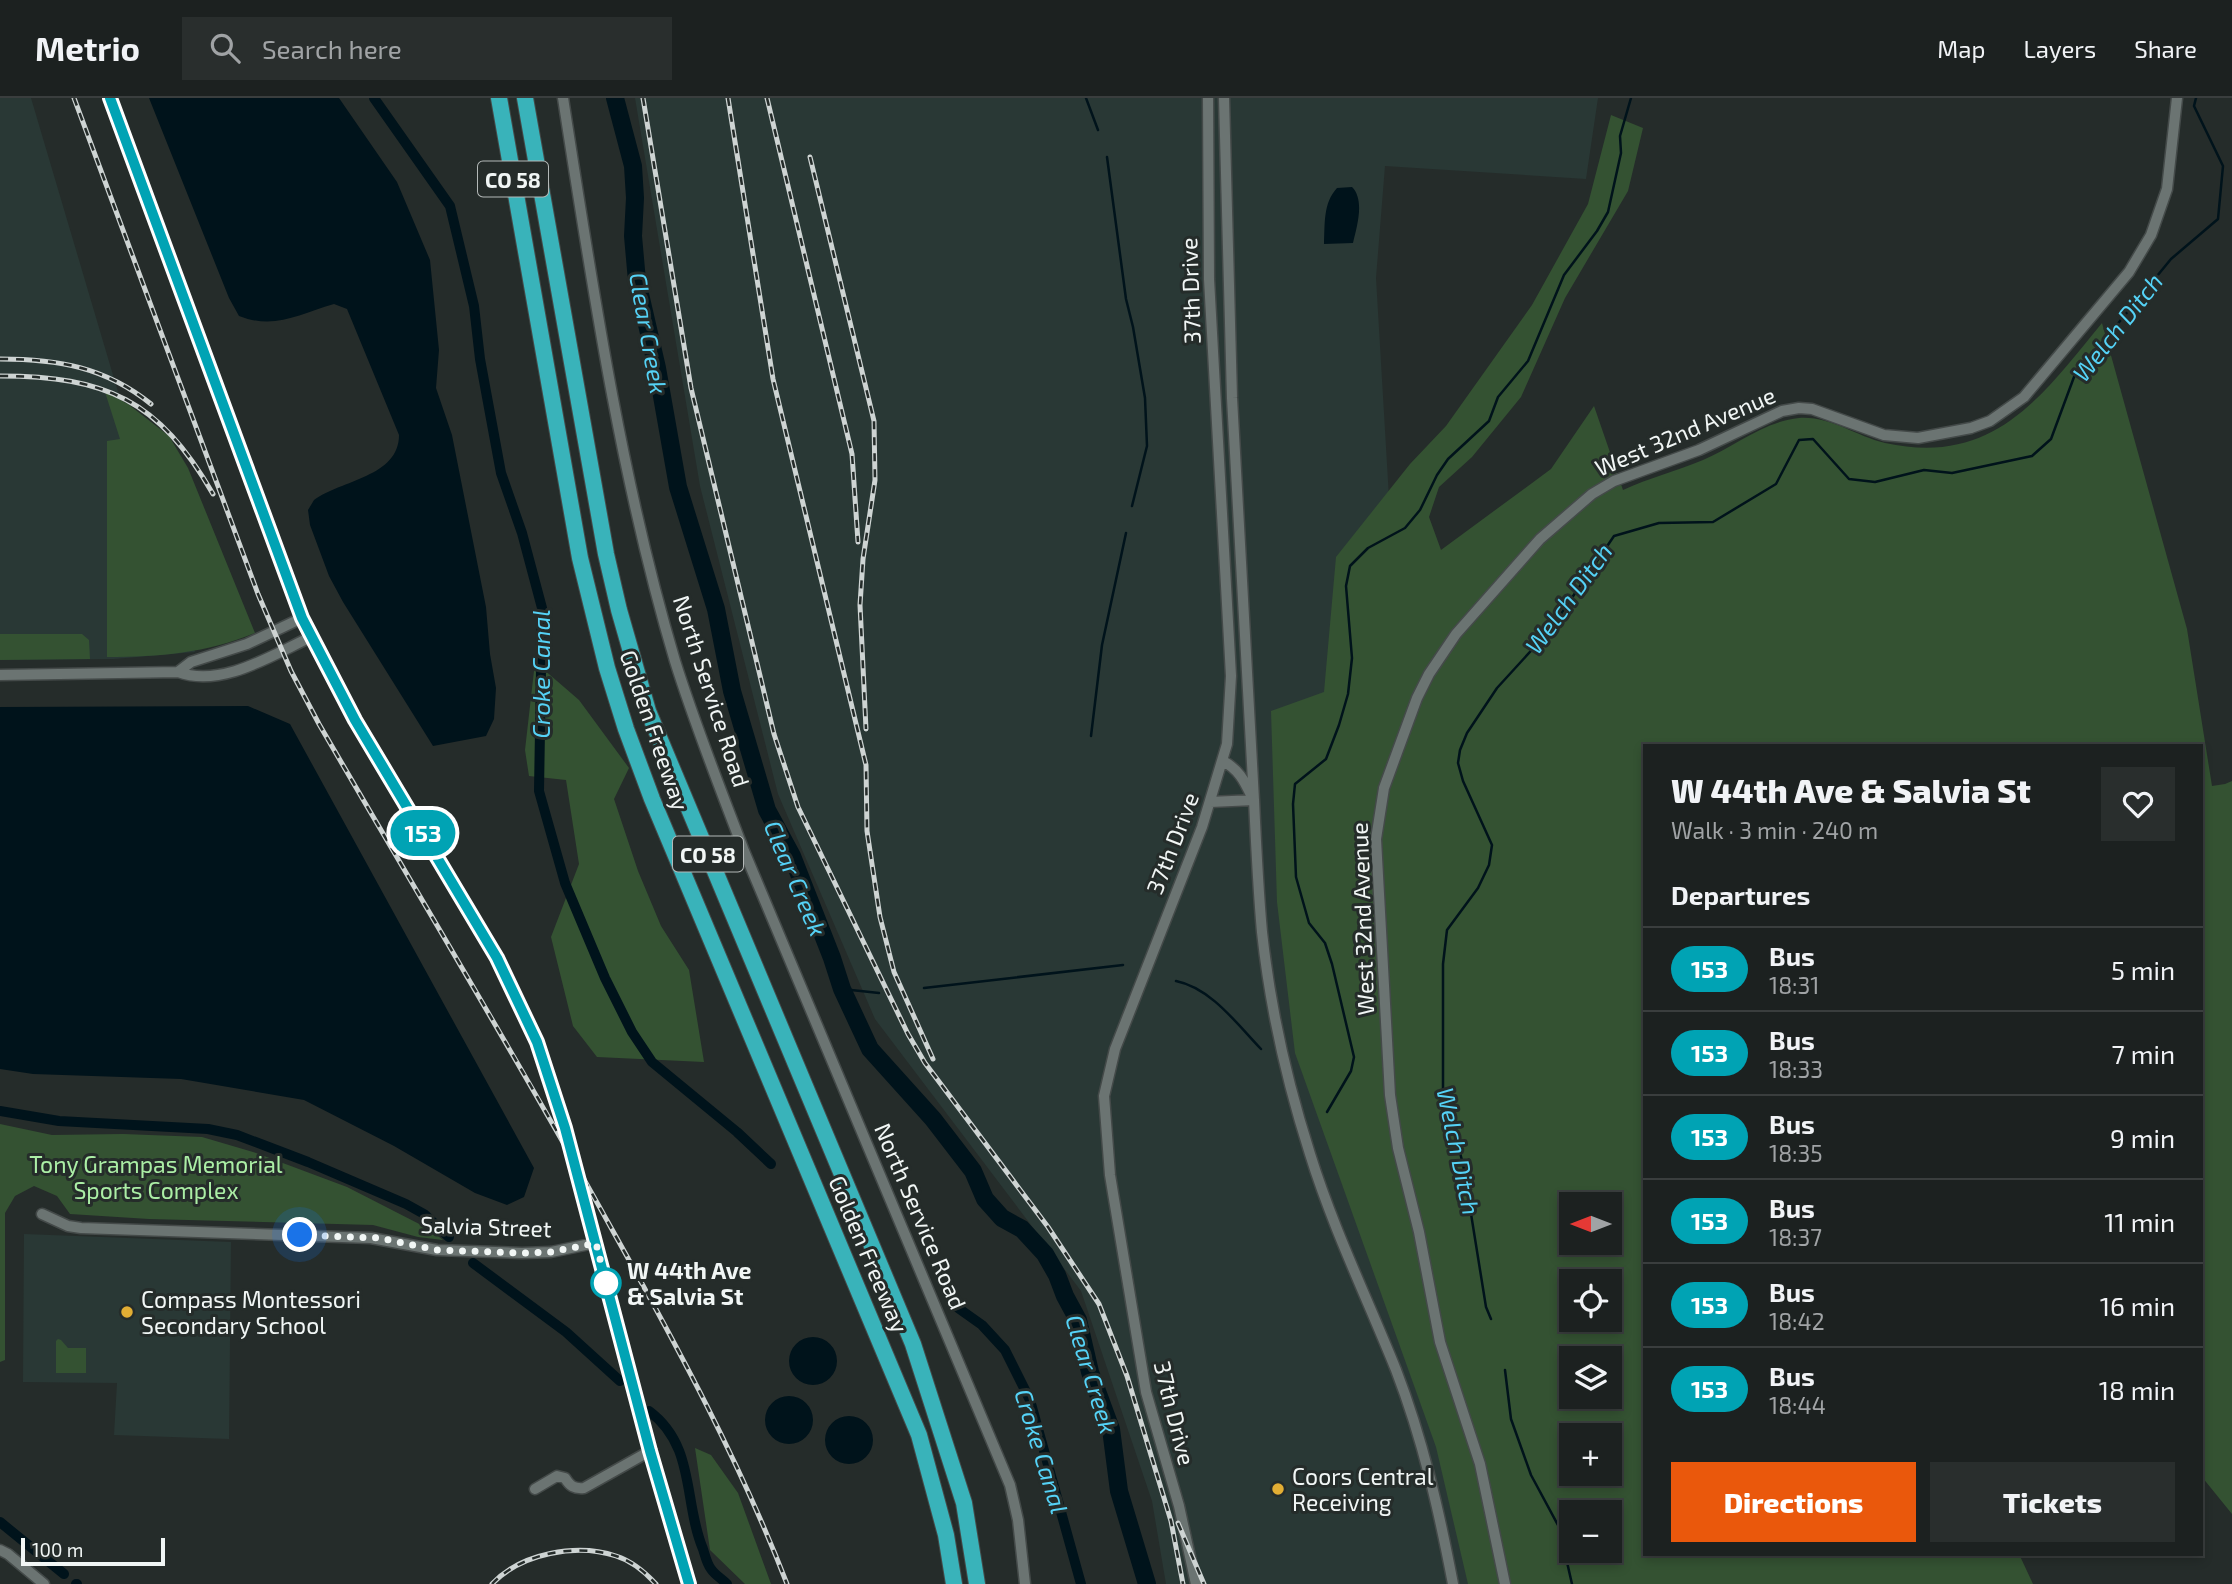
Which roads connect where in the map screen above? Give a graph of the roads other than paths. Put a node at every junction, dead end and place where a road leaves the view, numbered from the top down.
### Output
1 (110, 98) edge
2 (487, 98) edge
3 (499, 98) edge
4 (526, 98) edge
5 (563, 98) edge
6 (1208, 98) edge
7 (1224, 98) edge
8 (2177, 98) edge
9 (526, 261) junction
10 (302, 618) junction
11 (311, 637) junction
12 (178, 672) junction
13 (0, 675) edge
14 (1223, 761) junction
15 (1254, 800) junction
16 (1210, 802) junction
17 (42, 1214) dead end
18 (596, 1243) junction
19 (650, 1451) junction
20 (535, 1489) dead end
21 (0, 1550) edge
22 (44, 1584) edge
23 (689, 1584) edge
24 (954, 1584) edge
25 (977, 1584) edge
26 (1025, 1584) edge
27 (1196, 1584) edge
28 (1453, 1584) edge
29 (1505, 1584) edge

1 - 10 street
2 - 9 highway
3 - 9 highway, Golden Freeway / CO 58
4 - 25 highway, Golden Freeway / CO 58
5 - 26 street, North Service Road
6 - 14 street, 37th Drive
7 - 15 street
8 - 29 street, West 32nd Avenue
9 - 24 highway, Golden Freeway / CO 58
10 - 11 street
10 - 12 street
11 - 12 street
11 - 18 street
12 - 13 street
14 - 15 street
14 - 16 street, 37th Drive
15 - 16 street
15 - 28 street
16 - 27 street, 37th Drive
17 - 18 street, Salvia Street
18 - 19 street
19 - 20 street
19 - 23 street
21 - 22 street

